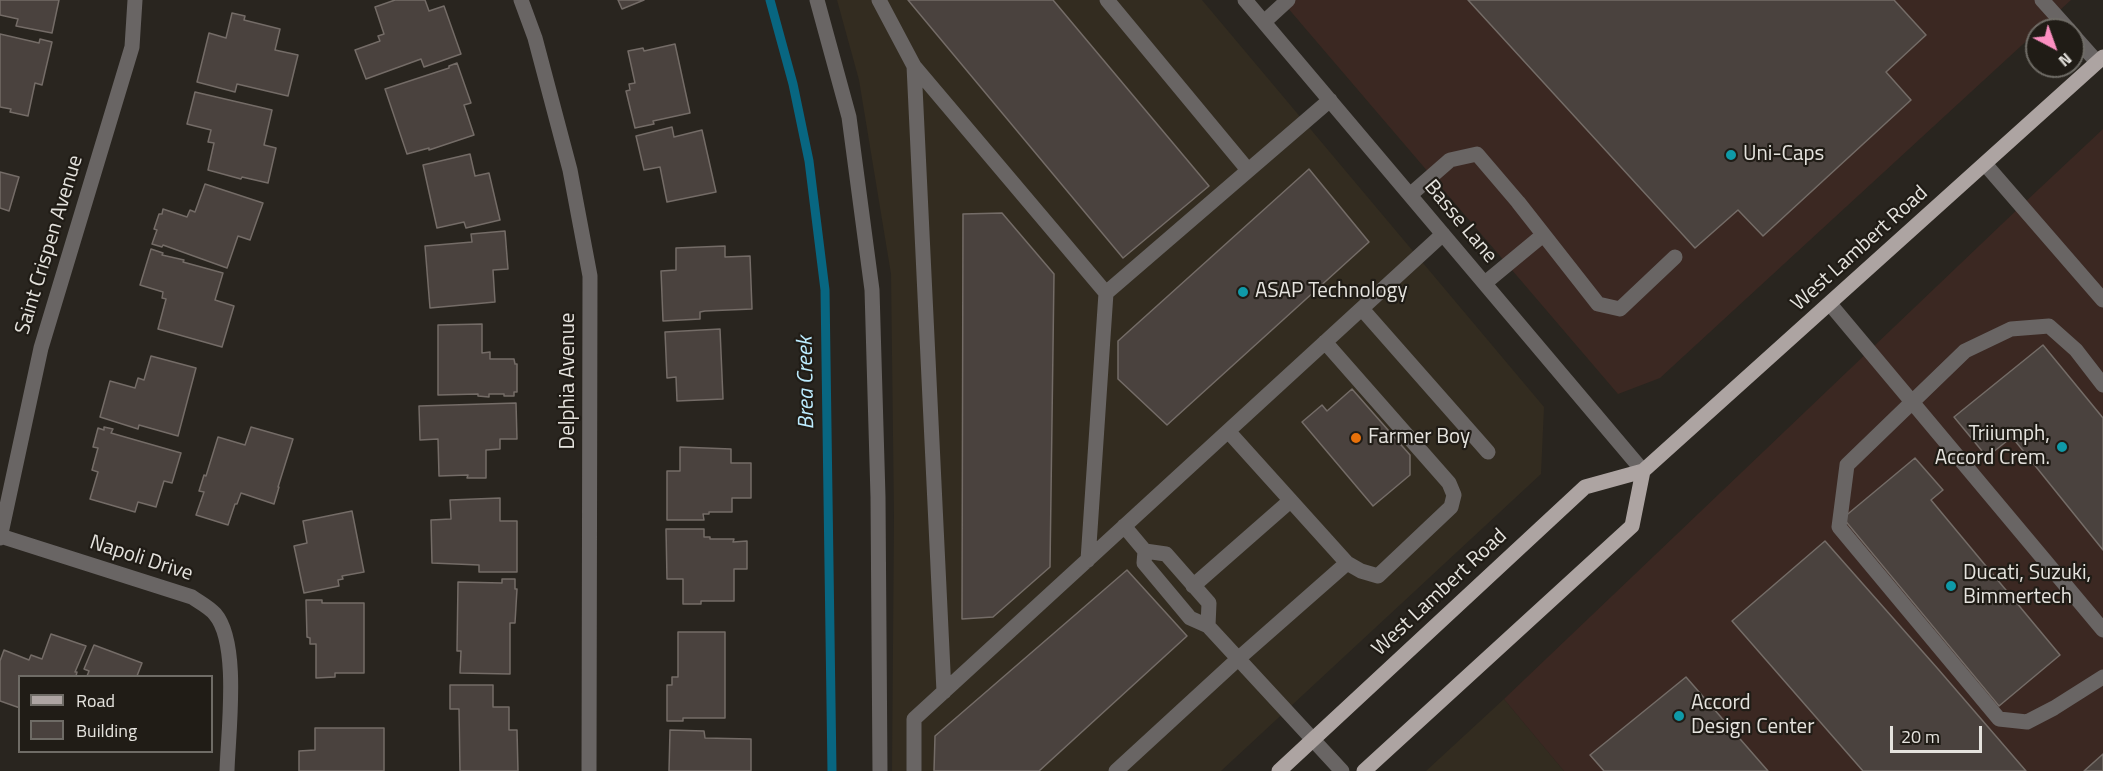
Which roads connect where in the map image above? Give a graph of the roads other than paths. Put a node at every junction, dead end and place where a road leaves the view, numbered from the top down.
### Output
1 (135, 0) edge
2 (521, 0) edge
3 (817, 0) edge
4 (879, 0) edge
5 (1107, 0) edge
6 (1245, 0) edge
7 (1288, 0) edge
8 (2042, 0) edge
9 (2058, 18) edge
10 (1264, 22) junction
11 (2085, 46) edge
12 (2100, 59) edge
13 (914, 66) junction
14 (1330, 100) junction
15 (1985, 164) junction
16 (1248, 170) junction
17 (1410, 195) junction
18 (1443, 234) junction
19 (1543, 235) junction
20 (1675, 257) dead end
21 (1485, 283) junction
22 (1106, 293) junction
23 (2103, 300) edge
24 (1830, 304) junction
25 (1362, 309) junction
26 (1325, 342) junction
27 (2103, 385) edge
28 (1912, 402) junction
29 (1228, 431) junction
30 (1488, 452) dead end
31 (1643, 471) junction
32 (1290, 501) junction
33 (1124, 526) junction
34 (0, 537) edge
35 (1145, 551) junction
36 (1088, 560) junction
37 (1347, 563) junction
38 (1193, 586) junction
39 (1208, 626) junction
40 (2103, 630) edge
41 (1239, 658) junction
42 (2103, 677) edge
43 (944, 692) junction
44 (1313, 739) junction
45 (227, 771) edge
46 (590, 771) edge
47 (880, 771) edge
48 (914, 771) edge
49 (1116, 771) edge
50 (1280, 771) edge
51 (1342, 771) edge
52 (1364, 771) edge

1 - 34 street, Saint Crispen Avenue
2 - 46 street, Delphia Avenue
3 - 47 street
4 - 13 street
5 - 16 street
6 - 10 street, Basse Lane
7 - 10 street
8 - 9 street
10 - 14 street, Basse Lane
11 - 12 street
12 - 15 main road, West Lambert Road
13 - 22 street
13 - 43 street
14 - 16 street
14 - 17 street, Basse Lane
15 - 23 street
15 - 24 main road, West Lambert Road
16 - 22 street
17 - 18 street, Basse Lane
17 - 19 street
18 - 21 street, Basse Lane
18 - 25 street
19 - 20 street
19 - 21 street
21 - 31 street, Basse Lane
22 - 36 street
24 - 28 street
24 - 31 main road, West Lambert Road
25 - 26 street
25 - 30 street
26 - 29 street
26 - 37 street
27 - 28 street
28 - 40 street
28 - 42 street
29 - 32 street
29 - 33 street
31 - 44 main road, West Lambert Road
31 - 52 main road
32 - 37 street
32 - 38 street
33 - 35 street
33 - 36 street
34 - 45 street, Napoli Drive
35 - 38 street
35 - 39 street
36 - 43 street
37 - 41 street
38 - 39 street
39 - 41 street
41 - 44 street
41 - 49 street
43 - 48 street
44 - 50 main road, West Lambert Road
44 - 51 street

